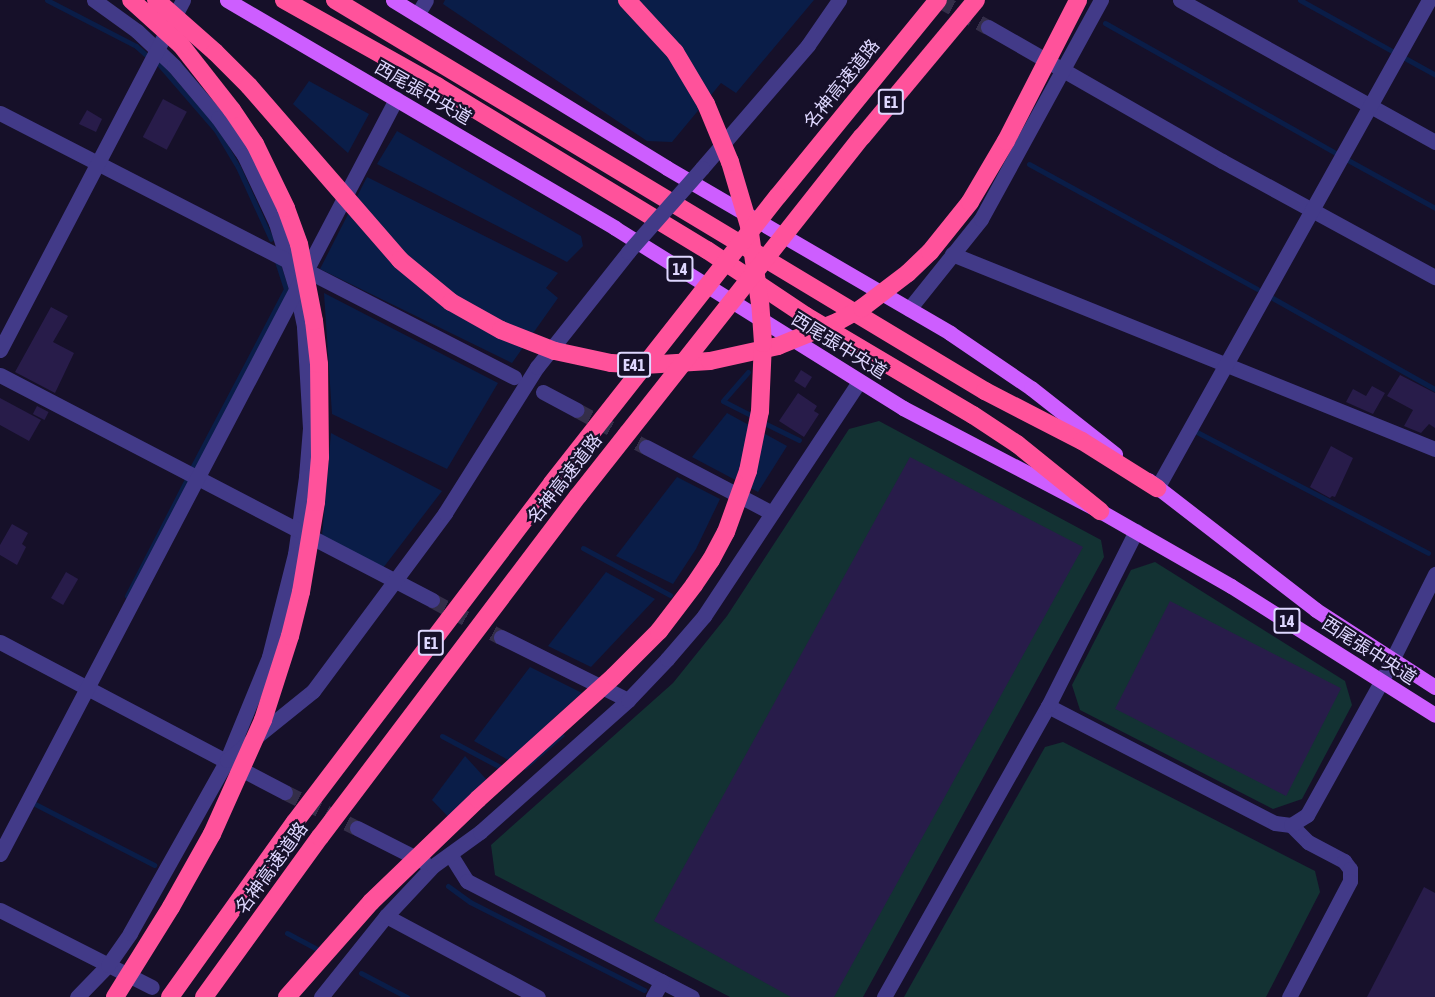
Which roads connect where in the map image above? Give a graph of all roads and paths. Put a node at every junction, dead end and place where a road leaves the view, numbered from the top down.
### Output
1 (94, 0) edge
2 (131, 0) edge
3 (156, 0) edge
4 (183, 0) edge
5 (227, 0) edge
6 (284, 0) edge
7 (335, 0) edge
8 (393, 0) edge
9 (426, 0) edge
10 (627, 0) edge
11 (839, 0) edge
12 (938, 0) edge
13 (976, 0) edge
14 (1078, 0) edge
15 (1101, 0) edge
16 (1180, 0) edge
17 (1428, 3) edge
18 (417, 15) junction
19 (988, 27) tunnel mouth
20 (158, 50) junction
21 (1062, 70) junction
22 (396, 99) junction
23 (1370, 106) junction
24 (0, 113) edge
25 (1435, 142) edge
26 (97, 164) junction
27 (1313, 209) junction
28 (952, 254) junction
29 (288, 260) junction
30 (308, 271) junction
31 (1435, 277) edge
32 (296, 288) junction
33 (909, 309) junction
34 (0, 350) edge
35 (1225, 366) junction
36 (0, 375) edge
37 (514, 377) dead end
38 (859, 382) junction
39 (543, 392) dead end
40 (578, 410) tunnel mouth
41 (646, 447) tunnel mouth
42 (1435, 449) edge
43 (198, 477) junction
44 (1157, 488) junction
45 (1100, 511) junction
46 (772, 513) junction
47 (298, 530) junction
48 (1136, 531) junction
49 (316, 540) junction
50 (1435, 574) edge
51 (396, 582) junction
52 (432, 600) tunnel mouth
53 (501, 637) tunnel mouth
54 (0, 642) edge
55 (1392, 660) junction
56 (1381, 682) junction
57 (88, 687) junction
58 (1435, 687) edge
59 (628, 700) junction
60 (1048, 706) junction
61 (1435, 715) edge
62 (227, 760) junction
63 (285, 792) tunnel mouth
64 (1291, 825) junction
65 (357, 828) tunnel mouth
66 (0, 854) edge
67 (450, 854) junction
68 (433, 866) junction
69 (0, 910) edge
70 (386, 916) junction
71 (108, 965) junction
72 (662, 981) junction
73 (152, 987) dead end
74 (77, 997) edge
75 (115, 997) edge
76 (170, 997) edge
77 (204, 997) edge
78 (287, 997) edge
79 (321, 997) edge
80 (538, 997) edge
81 (653, 997) edge
82 (692, 997) edge
83 (884, 997) edge
84 (1289, 997) edge

1 - 20 street
2 - 75 highway, bridge
3 - 14 highway, E41, bridge
4 - 20 street
5 - 22 main road, 西尾張中央道 / 14
6 - 45 highway
7 - 44 highway
8 - 18 main road, 西尾張中央道 / 14
9 - 18 street
10 - 78 highway, bridge
11 - 51 street, bridge
12 - 76 highway, 名神高速道路 / E1, bridge
13 - 77 highway, 名神高速道路 / E1, bridge
15 - 21 street
16 - 23 street
17 - 23 street
18 - 33 main road, 西尾張中央道 / 14
19 - 21 street
20 - 26 street
20 - 29 street
21 - 27 street
21 - 28 street
22 - 30 street
22 - 38 main road, 西尾張中央道 / 14
23 - 25 street
23 - 27 street
24 - 26 street
26 - 29 street
26 - 34 street
27 - 31 street
27 - 35 street
28 - 33 street
28 - 35 street
29 - 30 street
29 - 32 street
30 - 32 street
30 - 37 street
30 - 49 street
32 - 43 street
32 - 47 street
33 - 44 main road, 西尾張中央道 / 14
35 - 42 street
35 - 44 street
36 - 43 street
38 - 45 main road, 西尾張中央道 / 14
38 - 46 street
39 - 40 street
41 - 46 street
43 - 47 street
43 - 57 street
44 - 55 main road, 西尾張中央道 / 14
45 - 48 main road, 西尾張中央道 / 14
46 - 59 street
47 - 49 street
47 - 62 street
48 - 56 main road, 西尾張中央道 / 14
48 - 60 street
49 - 51 street
50 - 55 street
51 - 52 street
51 - 62 street
53 - 59 street
54 - 57 street
55 - 56 street
55 - 58 main road, 西尾張中央道 / 14
56 - 61 main road, 西尾張中央道 / 14
56 - 64 street
57 - 62 street
57 - 66 street
59 - 67 street
60 - 64 street
60 - 83 street
62 - 63 street
62 - 71 street
64 - 84 street
65 - 68 street
67 - 68 street
67 - 72 street
68 - 70 street
69 - 71 street
70 - 79 street
70 - 80 street
71 - 73 street
71 - 74 street
72 - 81 street
72 - 82 street

